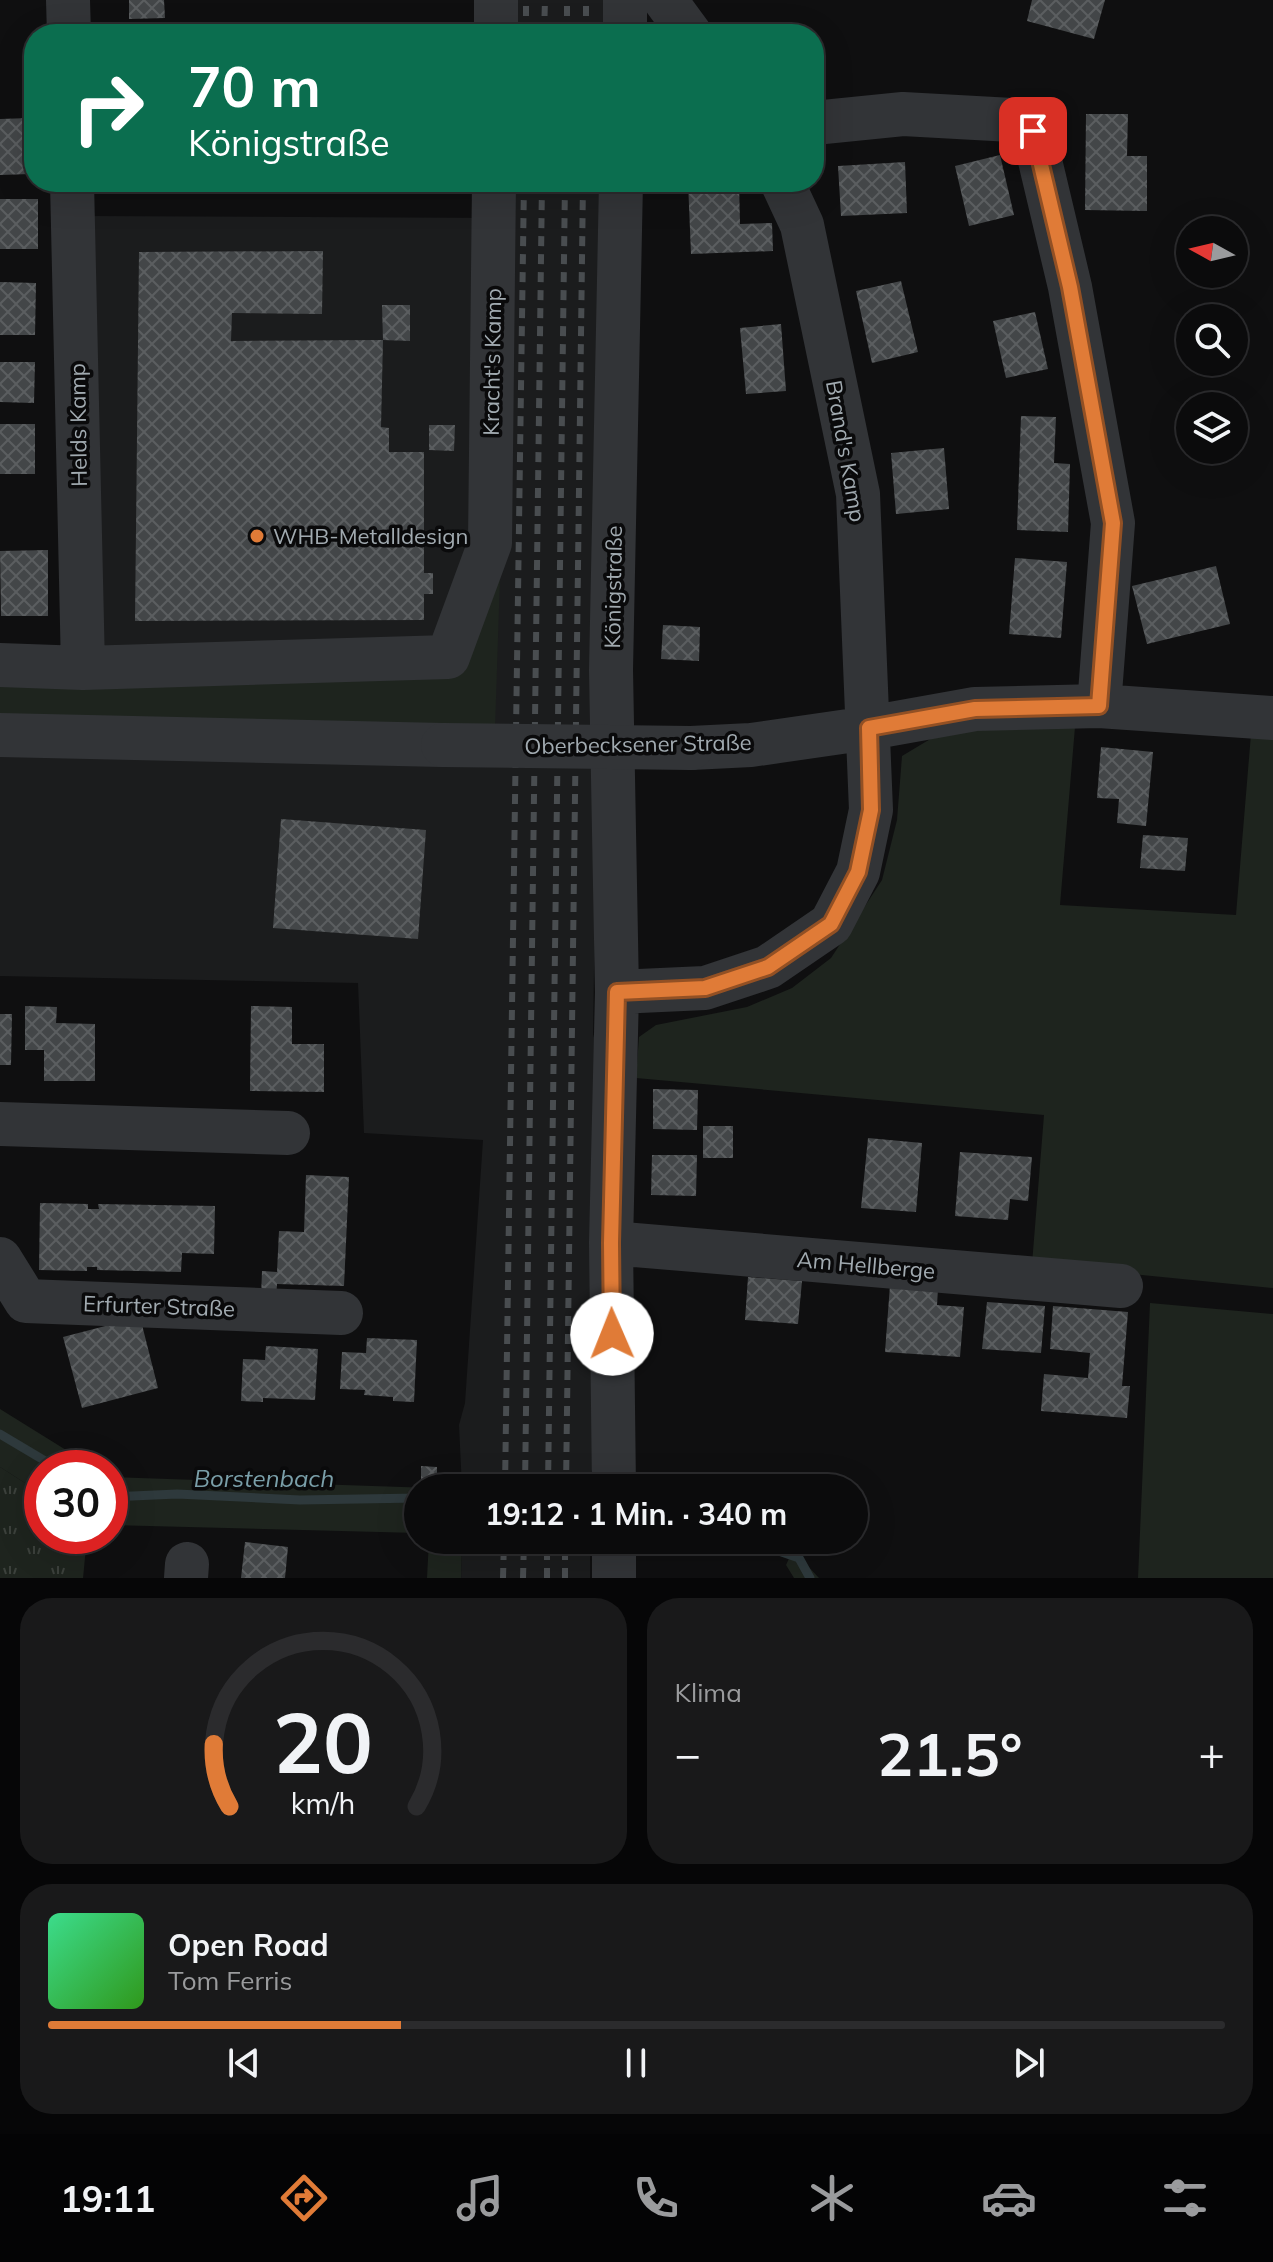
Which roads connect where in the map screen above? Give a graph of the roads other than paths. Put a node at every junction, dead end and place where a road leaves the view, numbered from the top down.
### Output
1 (68, 0) edge
2 (496, 0) edge
3 (625, 0) edge
4 (665, 0) edge
5 (69, 24) edge
6 (496, 24) edge
7 (625, 24) edge
8 (683, 24) edge
9 (824, 122) edge
10 (72, 192) edge
11 (494, 192) edge
12 (621, 192) edge
13 (787, 192) edge
14 (0, 665) edge
15 (83, 668) junction
16 (1099, 706) junction
17 (1273, 718) edge
18 (869, 728) junction
19 (0, 735) edge
20 (617, 992) junction
21 (0, 1124) edge
22 (288, 1133) dead end
23 (611, 1243) junction
24 (0, 1259) edge
25 (1121, 1286) dead end
26 (341, 1313) dead end
27 (614, 1474) edge
28 (614, 1554) edge
29 (614, 1578) edge

1 - 5 street
2 - 6 street
3 - 7 street
4 - 8 street
9 - 16 street
10 - 15 street, Helds Kamp
11 - 15 street, Kracht's Kamp
12 - 20 street, Königstraße
13 - 18 street, Brand's Kamp
14 - 15 street
16 - 17 street, Oberbecksener Straße
16 - 18 street, Oberbecksener Straße
18 - 19 street, Oberbecksener Straße, bridge
18 - 20 street
20 - 23 street, Königstraße
21 - 22 street
23 - 25 street, Am Hellberge
23 - 27 street, Königstraße
24 - 26 street, Erfurter Straße
28 - 29 street

